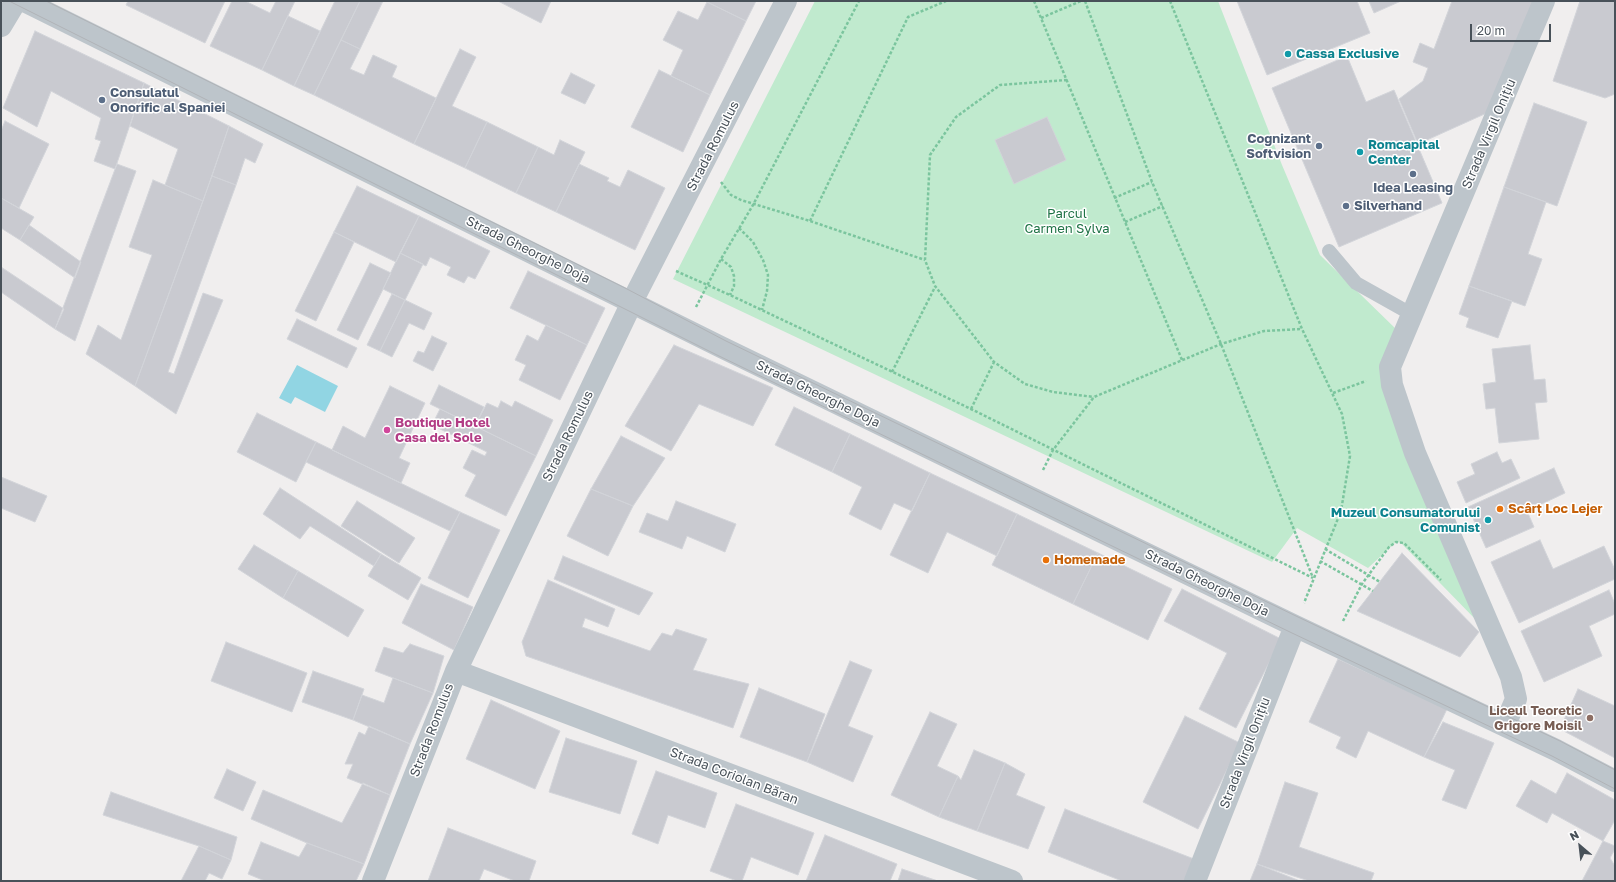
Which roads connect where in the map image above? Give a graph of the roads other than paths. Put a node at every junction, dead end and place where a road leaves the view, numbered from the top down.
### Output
1 (16, 1) edge
2 (24, 1) edge
3 (786, 1) edge
4 (1544, 1) edge
5 (1, 26) edge
6 (1329, 251) dead end
7 (633, 302) junction
8 (1413, 315) junction
9 (1295, 626) junction
10 (456, 671) junction
11 (1505, 726) junction
12 (1615, 781) edge
13 (373, 881) edge
14 (1012, 881) edge
15 (1195, 881) edge

1 - 5 street
2 - 7 street, Strada Gheorghe Doja
3 - 7 street, Strada Romulus
4 - 8 street, Strada Virgil Onițiu
6 - 8 lane
7 - 9 street, Strada Gheorghe Doja
7 - 10 street, Strada Romulus
8 - 11 street, Strada Virgil Onițiu
9 - 11 street, Strada Gheorghe Doja
9 - 15 street, Strada Virgil Onițiu
10 - 13 street, Strada Romulus
10 - 14 street, Strada Coriolan Băran
11 - 12 street, Strada Gheorghe Doja

